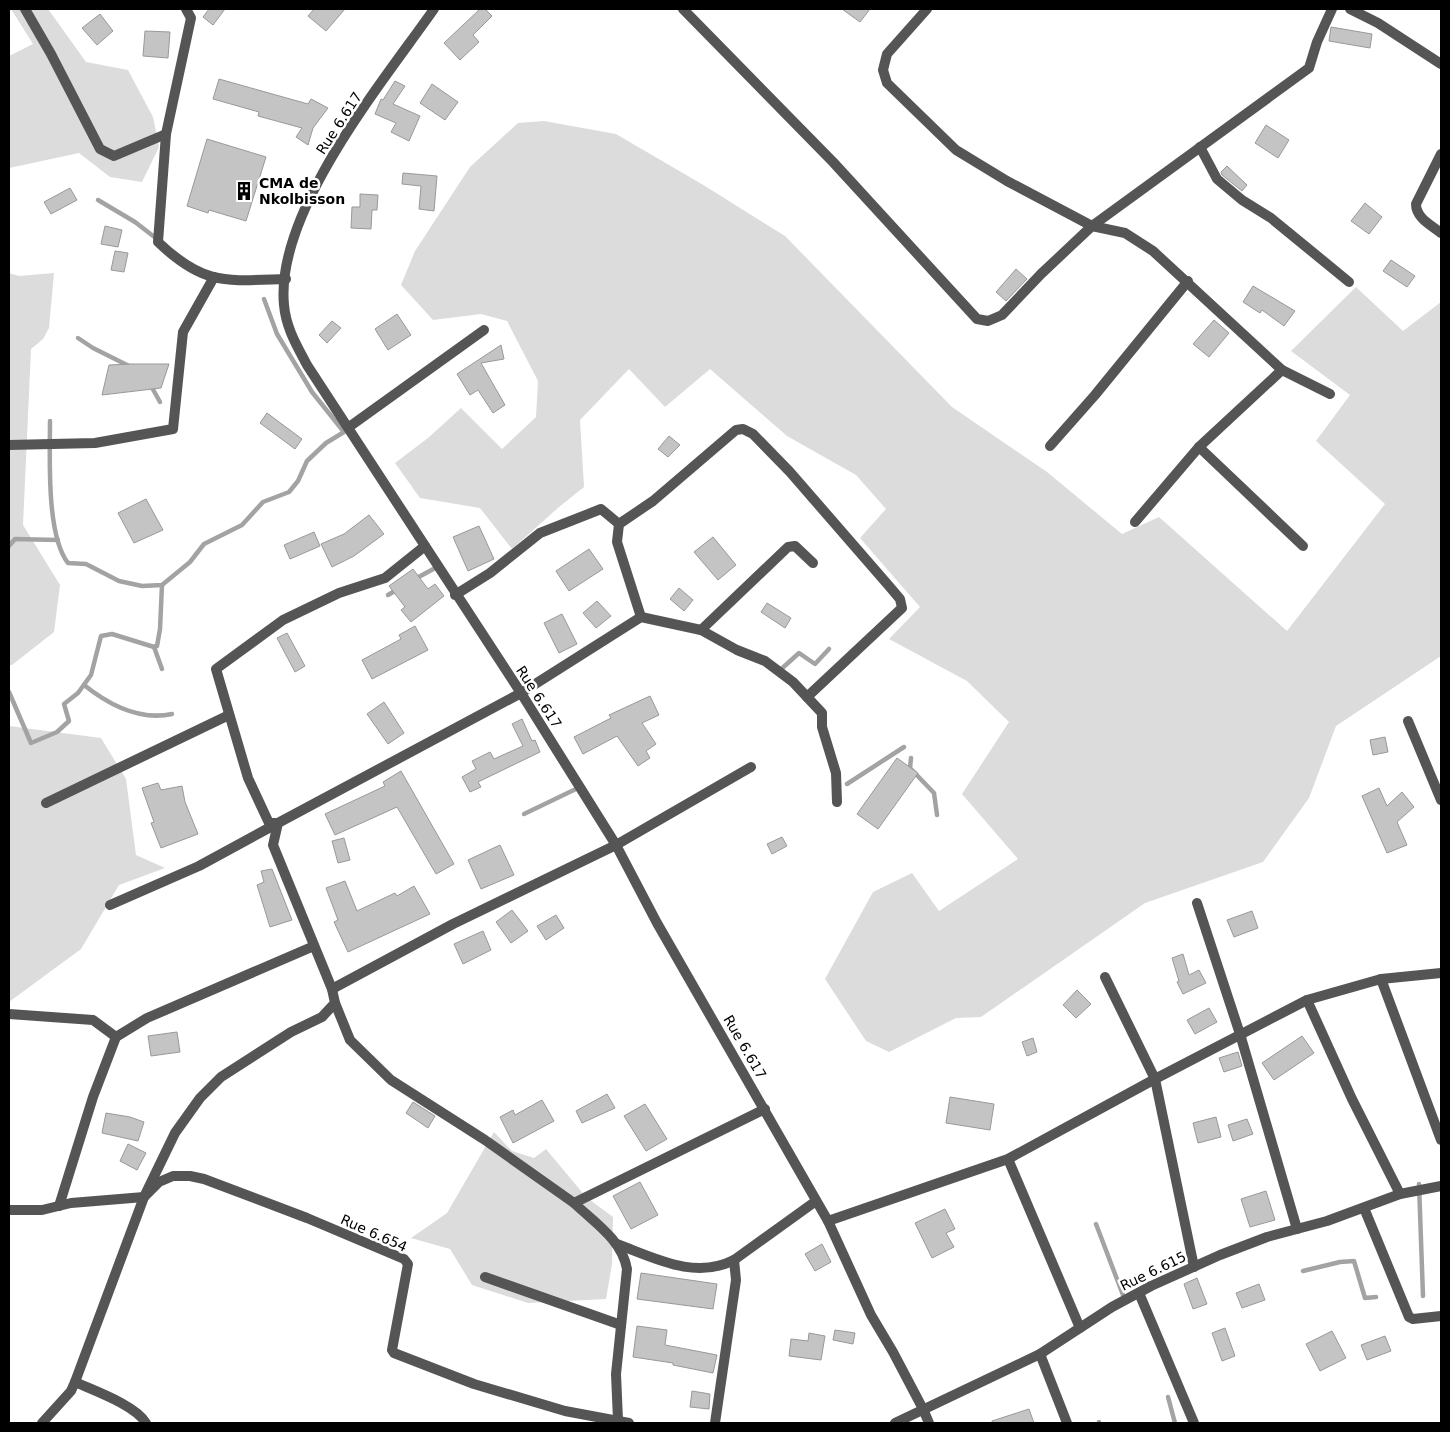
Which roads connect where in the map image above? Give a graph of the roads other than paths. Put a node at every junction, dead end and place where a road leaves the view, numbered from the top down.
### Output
1 (25, 9) edge
2 (186, 9) edge
3 (434, 9) edge
4 (683, 9) edge
5 (927, 9) edge
6 (1332, 9) edge
7 (1350, 9) edge
8 (1441, 64) edge
9 (166, 134) junction
10 (1200, 148) junction
11 (1441, 154) edge
12 (1092, 226) junction
13 (1441, 233) edge
14 (214, 277) junction
15 (286, 279) junction
16 (1188, 281) junction
17 (1349, 282) dead end
18 (484, 330) dead end
19 (1282, 370) junction
20 (1330, 394) dead end
21 (350, 427) junction
22 (9, 445) edge
23 (1050, 446) dead end
24 (1199, 447) junction
25 (1134, 522) dead end
26 (619, 524) junction
27 (425, 546) junction
28 (1303, 546) dead end
29 (814, 563) dead end
30 (455, 595) junction
31 (641, 617) junction
32 (701, 630) junction
33 (521, 693) junction
34 (807, 697) junction
35 (229, 715) junction
36 (1408, 721) dead end
37 (751, 767) dead end
38 (1441, 800) edge
39 (837, 802) dead end
40 (46, 803) dead end
41 (278, 823) junction
42 (616, 845) junction
43 (1197, 903) dead end
44 (110, 905) dead end
45 (314, 946) junction
46 (1441, 973) edge
47 (1105, 977) dead end
48 (1381, 979) junction
49 (332, 989) junction
50 (1308, 1000) junction
51 (335, 1003) junction
52 (9, 1014) edge
53 (1240, 1034) junction
54 (116, 1037) junction
55 (1155, 1079) junction
56 (765, 1109) junction
57 (1441, 1140) edge
58 (1008, 1159) junction
59 (1441, 1186) edge
60 (1400, 1194) junction
61 (144, 1197) junction
62 (816, 1201) junction
63 (574, 1203) junction
64 (59, 1206) junction
65 (1364, 1208) junction
66 (9, 1210) edge
67 (828, 1221) junction
68 (1297, 1229) junction
69 (617, 1244) junction
70 (734, 1260) junction
71 (1194, 1267) junction
72 (485, 1277) dead end
73 (1139, 1293) junction
74 (1441, 1316) edge
75 (621, 1325) junction
76 (1080, 1328) junction
77 (1040, 1354) junction
78 (75, 1382) junction
79 (922, 1409) junction
80 (618, 1420) junction
81 (42, 1423) edge
82 (146, 1423) edge
83 (629, 1423) edge
84 (715, 1423) edge
85 (895, 1423) edge
86 (929, 1423) edge
87 (1067, 1423) edge
88 (1194, 1423) edge

1 - 9 street
2 - 9 street
3 - 15 street, Rue 6.617
4 - 12 street
5 - 12 street
6 - 10 street
7 - 8 street
9 - 14 street
10 - 12 street
10 - 17 street
11 - 13 street
12 - 16 street
14 - 15 street
14 - 22 street
15 - 21 street, Rue 6.617
16 - 19 street
16 - 23 street
18 - 21 street
19 - 20 street
19 - 24 street
21 - 27 street, Rue 6.617
24 - 25 street
24 - 28 street
26 - 30 street
26 - 31 street
26 - 34 street
27 - 30 street, Rue 6.617
27 - 35 street
29 - 32 street
30 - 33 street, Rue 6.617
31 - 32 street
31 - 33 street
32 - 34 street
33 - 41 street
33 - 42 street, Rue 6.617
34 - 39 street
35 - 40 street
35 - 41 street
36 - 38 street
37 - 42 street
41 - 44 street
41 - 45 street
42 - 49 street
42 - 56 street, Rue 6.617
43 - 53 street
45 - 49 street
45 - 54 street
46 - 48 street
47 - 55 street
48 - 50 street
48 - 57 street
49 - 51 street
50 - 53 street
50 - 60 street
51 - 61 street
51 - 63 street
52 - 54 street
53 - 55 street
53 - 68 street
54 - 64 street
55 - 58 street
55 - 71 street
56 - 62 street, Rue 6.617
56 - 63 street
58 - 67 street
58 - 76 street
59 - 60 street, Rue 6.615
60 - 65 street, Rue 6.615
61 - 64 street
61 - 78 street
61 - 80 street, Rue 6.654
62 - 67 street, Rue 6.617
62 - 70 street
63 - 69 street
64 - 66 street
65 - 68 street, Rue 6.615
65 - 74 street
67 - 79 street, Rue 6.617
68 - 71 street, Rue 6.615
69 - 70 street
69 - 75 street
70 - 84 street
71 - 73 street, Rue 6.615
72 - 75 street
73 - 76 street, Rue 6.615
73 - 88 street
75 - 80 street
76 - 77 street, Rue 6.615
77 - 79 street, Rue 6.615
77 - 87 street
78 - 81 street
78 - 82 street
79 - 85 street, Rue 6.615
79 - 86 street, Rue 6.617
80 - 83 street, Rue 6.654

